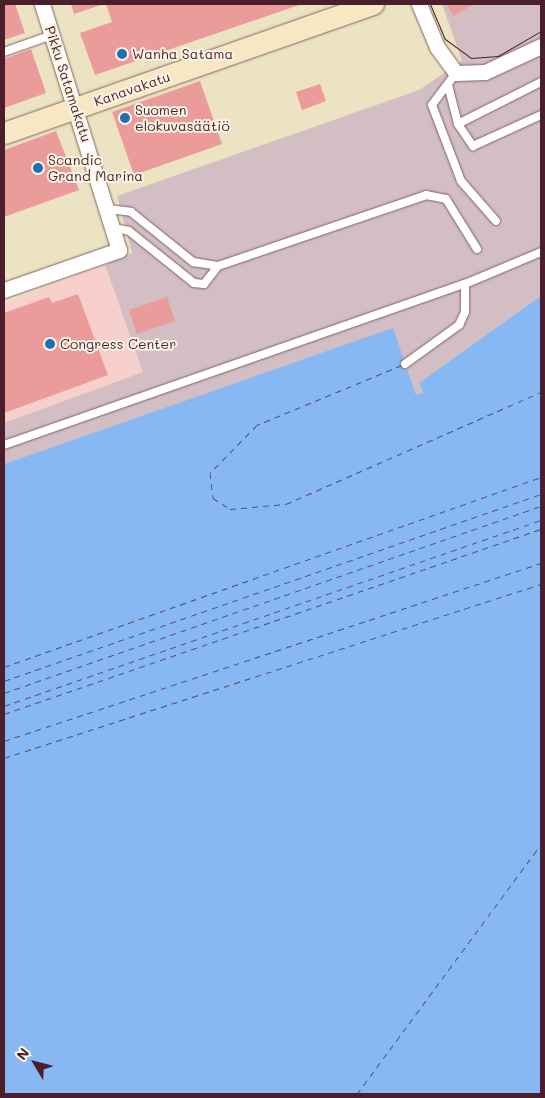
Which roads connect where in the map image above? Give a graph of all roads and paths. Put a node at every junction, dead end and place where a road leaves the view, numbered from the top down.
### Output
1 (42, 4) edge
2 (373, 4) edge
3 (419, 4) edge
4 (52, 35) junction
5 (541, 46) edge
6 (4, 52) edge
7 (452, 76) junction
8 (541, 82) edge
9 (77, 108) junction
10 (541, 115) edge
11 (458, 124) junction
12 (4, 133) edge
13 (108, 209) junction
14 (496, 221) dead end
15 (114, 228) junction
16 (477, 249) dead end
17 (541, 252) edge
18 (218, 266) junction
19 (465, 284) junction
20 (4, 290) edge
21 (405, 364) dead end
22 (4, 445) edge

1 - 4 street, Pikku Satamakatu
2 - 9 main road, Kanavakatu
3 - 7 street
4 - 6 lane
4 - 9 street, Pikku Satamakatu
5 - 7 street
7 - 11 lane
7 - 14 lane
8 - 11 lane
9 - 12 main road, Kanavakatu
9 - 13 street, Pikku Satamakatu
10 - 11 lane
13 - 15 street, Pikku Satamakatu
13 - 18 lane
15 - 18 lane
15 - 20 street, Pikku Satamakatu
16 - 18 lane
17 - 19 lane
19 - 21 lane
19 - 22 lane

